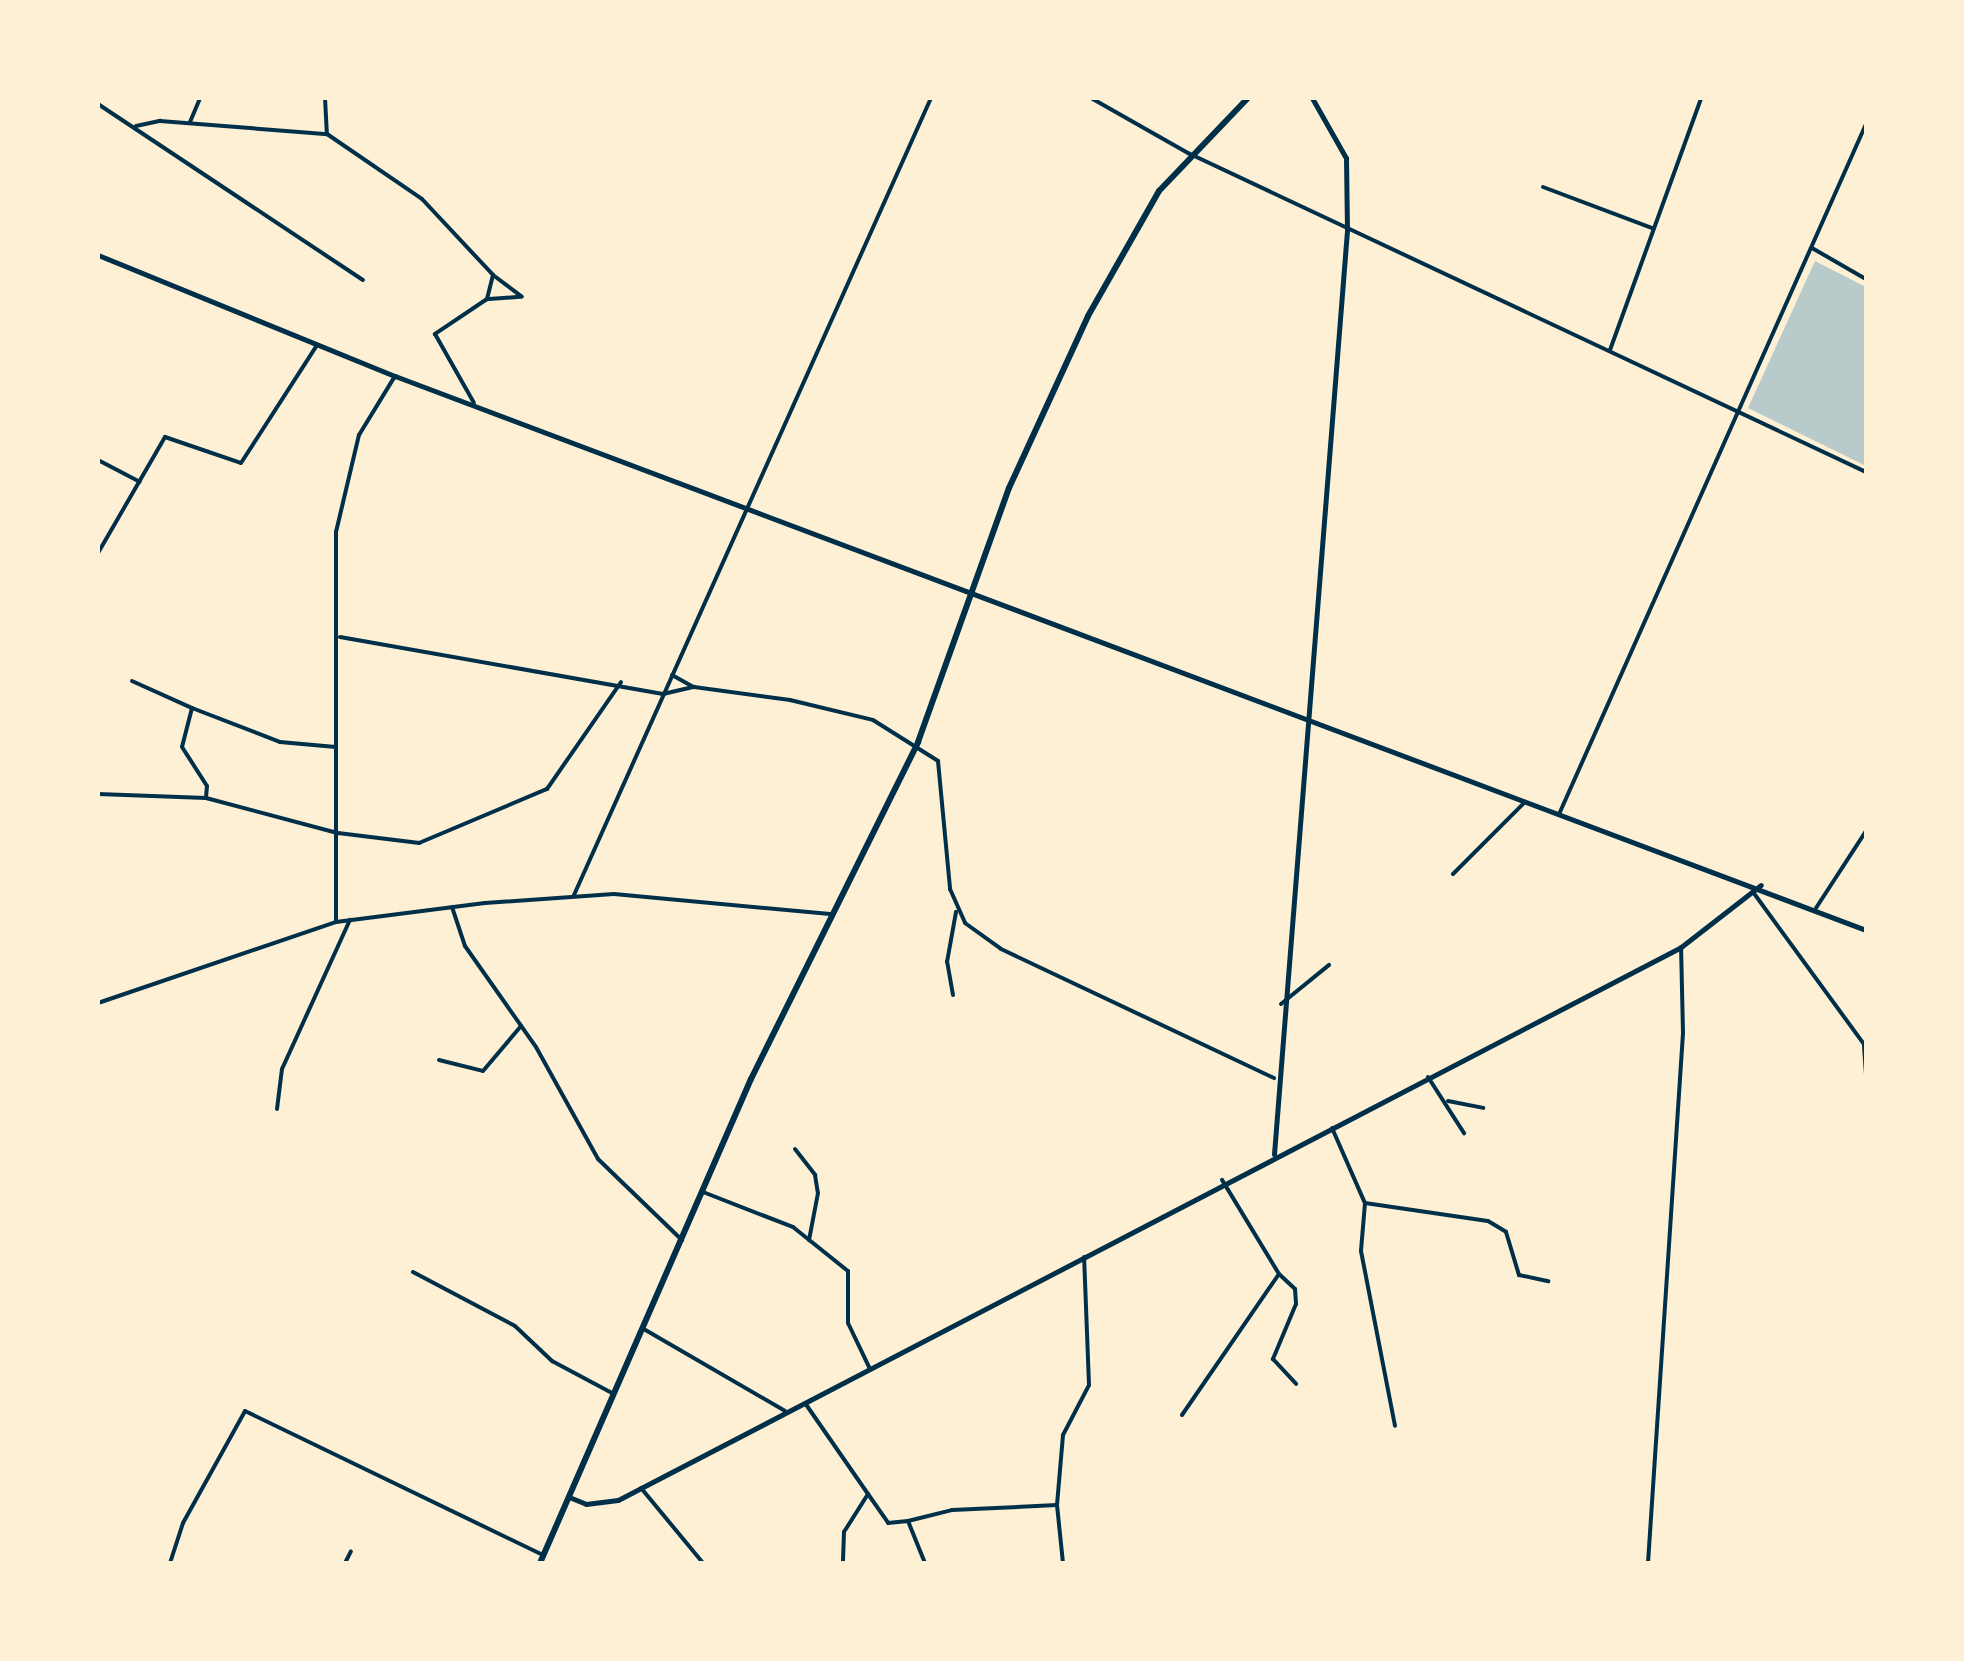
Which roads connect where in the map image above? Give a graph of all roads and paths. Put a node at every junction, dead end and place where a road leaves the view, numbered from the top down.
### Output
1 (200, 98) edge
2 (325, 98) edge
3 (931, 98) edge
4 (1091, 98) edge
5 (1248, 98) edge
6 (1312, 98) edge
7 (1701, 98) edge
8 (98, 104) edge
9 (190, 122) junction
10 (1866, 124) edge
11 (136, 126) junction
12 (327, 134) junction
13 (1188, 153) junction
14 (1543, 187) dead end
15 (1652, 228) junction
16 (1347, 230) junction
17 (1812, 248) junction
18 (98, 255) edge
19 (493, 275) junction
20 (1866, 279) edge
21 (363, 280) dead end
22 (487, 299) junction
23 (317, 345) junction
24 (1610, 350) junction
25 (395, 376) junction
26 (474, 403) junction
27 (1735, 410) junction
28 (98, 460) edge
29 (1866, 472) edge
30 (140, 482) junction
31 (747, 505) junction
32 (98, 553) edge
33 (975, 595) junction
34 (340, 637) junction
35 (672, 675) junction
36 (132, 681) dead end
37 (621, 682) junction
38 (694, 687) junction
39 (663, 694) junction
40 (192, 708) junction
41 (1305, 714) junction
42 (918, 742) junction
43 (336, 747) junction
44 (98, 794) edge
45 (206, 798) junction
46 (1525, 802) junction
47 (1560, 812) junction
48 (1866, 831) edge
49 (338, 833) junction
50 (1453, 874) dead end
51 (1761, 885) junction
52 (1753, 892) junction
53 (574, 895) junction
54 (452, 907) junction
55 (1816, 908) junction
56 (956, 911) junction
57 (830, 914) junction
58 (350, 920) junction
59 (336, 922) junction
60 (1866, 930) edge
61 (1681, 947) junction
62 (1329, 965) dead end
63 (953, 995) dead end
64 (98, 1003) edge
65 (1281, 1004) junction
66 (521, 1026) junction
67 (1865, 1046) edge
68 (439, 1060) dead end
69 (1428, 1077) junction
70 (1866, 1077) edge
71 (1274, 1078) junction
72 (1446, 1100) junction
73 (1483, 1108) dead end
74 (277, 1109) dead end
75 (1332, 1128) junction
76 (1464, 1133) dead end
77 (795, 1149) dead end
78 (1274, 1154) junction
79 (1222, 1180) junction
80 (703, 1192) junction
81 (1365, 1203) junction
82 (682, 1240) junction
83 (809, 1240) junction
84 (1084, 1256) junction
85 (413, 1272) dead end
86 (1279, 1274) junction
87 (1548, 1281) dead end
88 (641, 1328) junction
89 (869, 1367) junction
90 (1296, 1384) dead end
91 (612, 1393) junction
92 (804, 1401) junction
93 (785, 1411) junction
94 (1182, 1415) dead end
95 (1395, 1426) dead end
96 (641, 1488) junction
97 (868, 1494) junction
98 (569, 1497) junction
99 (1057, 1505) junction
100 (908, 1521) junction
101 (351, 1551) dead end
102 (541, 1559) edge
103 (170, 1563) edge
104 (345, 1563) edge
105 (703, 1563) edge
106 (843, 1563) edge
107 (925, 1563) edge
108 (1063, 1563) edge
109 (1648, 1563) edge

1 - 9 street
2 - 12 street
3 - 31 street
4 - 13 street
5 - 13 main road
6 - 16 street
7 - 15 street
8 - 11 street
9 - 11 street
9 - 12 street
10 - 17 street
11 - 21 street
12 - 19 street
13 - 16 street
13 - 33 main road
14 - 15 street
15 - 24 street
16 - 24 street
16 - 41 street
17 - 20 street
17 - 27 street
18 - 23 street
19 - 22 street
19 - 22 street
22 - 26 street
23 - 25 street
23 - 30 street
24 - 27 street
25 - 26 street
25 - 34 street
26 - 31 street
27 - 29 street
27 - 47 street
28 - 30 street
30 - 32 street
31 - 33 street
31 - 35 street
33 - 41 street
33 - 42 main road
34 - 37 street
34 - 43 street
35 - 38 street
35 - 39 street
36 - 40 street
37 - 39 street
37 - 49 street
38 - 39 street
38 - 42 street
39 - 53 street
40 - 43 street
40 - 45 street
41 - 46 street
41 - 65 street
42 - 56 street
42 - 57 main road
43 - 49 street
44 - 45 street
45 - 49 street
46 - 47 street
46 - 50 street
47 - 51 street
48 - 55 street
49 - 59 street
51 - 52 street
51 - 55 street
52 - 61 street
52 - 67 street
53 - 54 street
53 - 57 street
54 - 58 street
54 - 66 street
55 - 60 street
56 - 63 street
56 - 71 street
57 - 80 main road
58 - 59 street
58 - 74 street
59 - 64 street
61 - 69 street
61 - 109 street
62 - 65 street
65 - 71 street
66 - 68 street
66 - 82 street
67 - 70 street
69 - 72 street
69 - 75 street
71 - 78 street
72 - 73 street
72 - 76 street
75 - 78 street
75 - 81 street
77 - 83 street
78 - 79 street
79 - 84 street
79 - 86 street
80 - 82 main road
80 - 83 street
81 - 87 street
81 - 95 street
82 - 88 main road
83 - 89 street
84 - 89 street
84 - 99 street
85 - 91 street
86 - 90 street
86 - 94 street
88 - 91 main road
88 - 93 street
89 - 92 street
91 - 98 main road
92 - 93 street
92 - 97 street
93 - 96 street
96 - 98 street
96 - 105 street
97 - 100 street
97 - 106 street
98 - 102 main road
99 - 100 street
99 - 108 street
100 - 107 street
101 - 104 street
102 - 103 street

